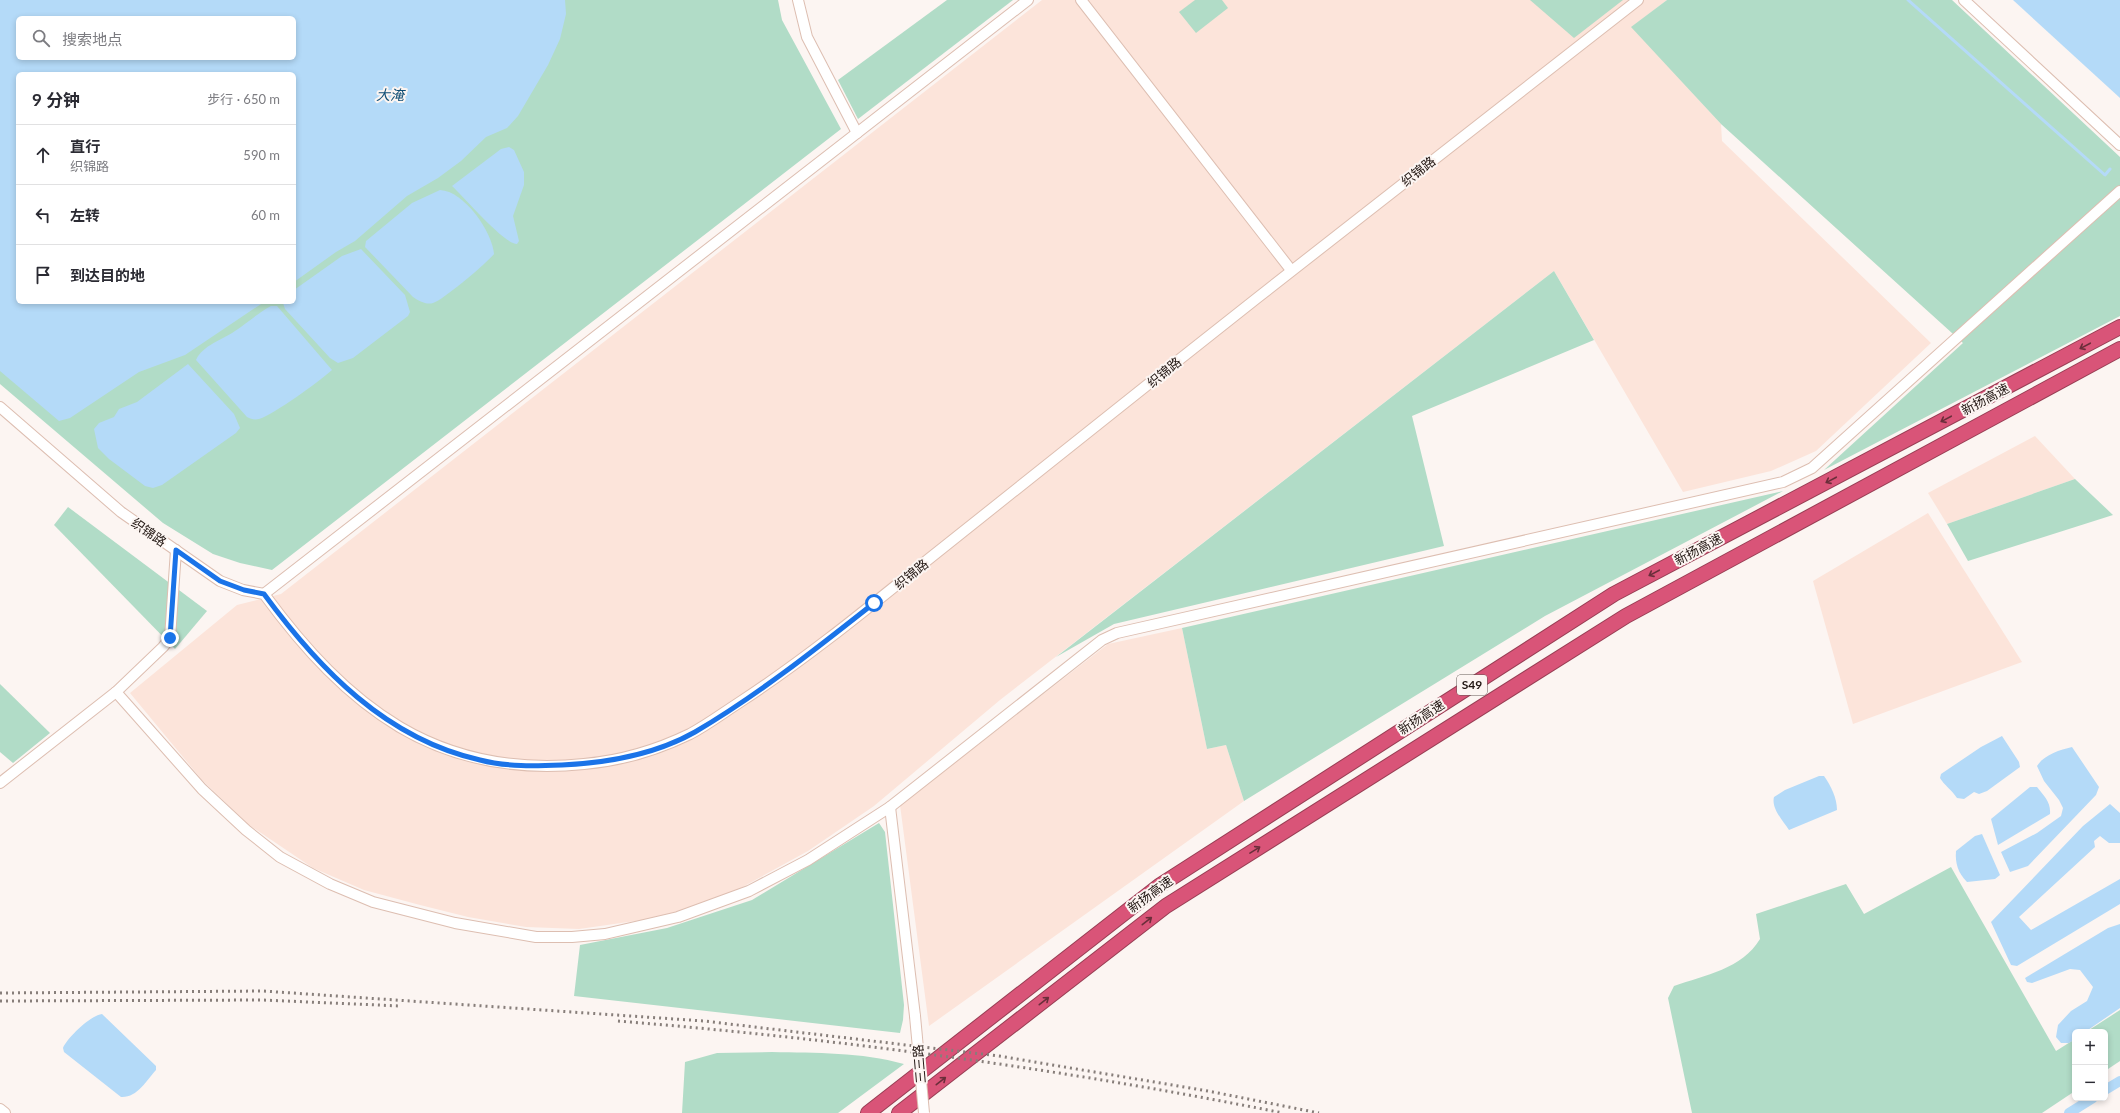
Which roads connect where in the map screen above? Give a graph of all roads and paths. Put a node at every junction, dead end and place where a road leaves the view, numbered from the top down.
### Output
1 (798, 0) edge
2 (1028, 0) edge
3 (1081, 0) edge
4 (1638, 0) edge
5 (1964, 0) edge
6 (857, 133) junction
7 (2120, 144) edge
8 (2120, 191) edge
9 (1292, 270) junction
10 (2120, 327) edge
11 (2120, 349) edge
12 (0, 407) edge
13 (176, 550) junction
14 (264, 594) junction
15 (116, 692) junction
16 (0, 782) edge
17 (890, 807) junction
18 (0, 1110) edge
19 (5, 1113) edge
20 (868, 1113) edge
21 (899, 1113) edge
22 (924, 1113) edge

1 - 6 street
2 - 6 street
3 - 9 street
4 - 9 street, 织锦路
5 - 7 street
6 - 14 street
8 - 17 street
9 - 14 street, 织锦路
10 -> 20 highway, 新扬高速 / S49
21 -> 11 highway, 新扬高速 / S49
12 - 13 street, 织锦路
13 - 14 street, 织锦路
13 - 15 street
15 - 16 street
15 - 17 street
17 - 22 street, 三三路, bridge
18 - 19 street

